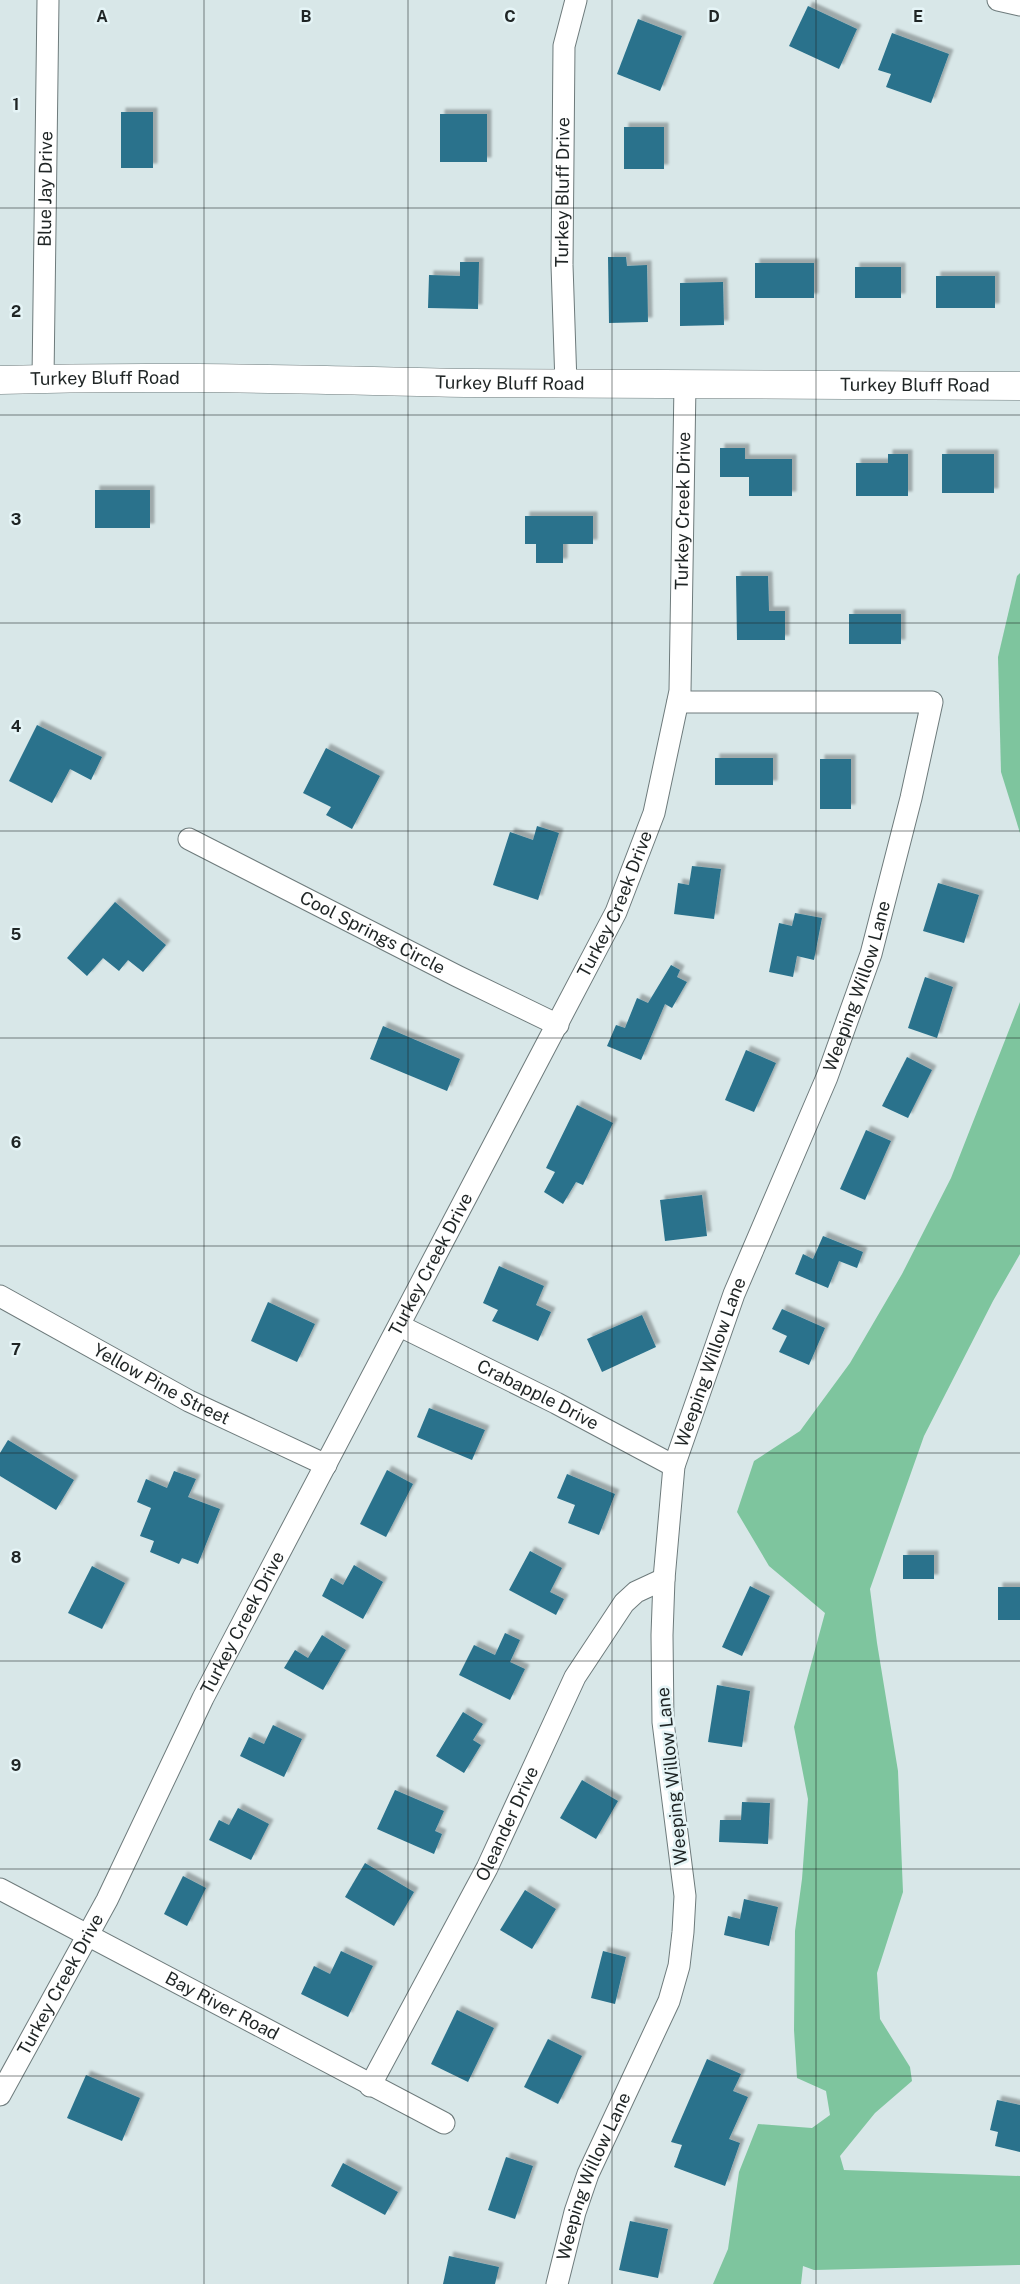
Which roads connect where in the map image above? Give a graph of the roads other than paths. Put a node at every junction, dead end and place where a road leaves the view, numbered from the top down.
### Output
1 (48, 0) edge
2 (576, 0) edge
3 (998, 0) edge
4 (1020, 6) edge
5 (43, 379) junction
6 (0, 380) edge
7 (566, 384) junction
8 (685, 384) junction
9 (1020, 386) edge
10 (678, 702) junction
11 (189, 838) dead end
12 (558, 1024) junction
13 (0, 1296) edge
14 (400, 1326) junction
15 (326, 1464) junction
16 (674, 1466) junction
17 (664, 1579) junction
18 (0, 1889) edge
19 (88, 1936) junction
20 (370, 2086) junction
21 (0, 2095) edge
22 (444, 2123) dead end
23 (557, 2284) edge

1 - 5 street, Blue Jay Drive
2 - 7 street, Turkey Bluff Drive
3 - 4 street
5 - 6 street, Turkey Bluff Road
5 - 7 street, Turkey Bluff Road
7 - 8 street, Turkey Bluff Road
8 - 9 street, Turkey Bluff Road
8 - 10 street, Turkey Creek Drive
10 - 12 street, Turkey Creek Drive
10 - 16 street, Weeping Willow Lane
11 - 12 street, Cool Springs Circle
12 - 14 street, Turkey Creek Drive
13 - 15 street, Yellow Pine Street
14 - 15 street, Turkey Creek Drive
14 - 16 street, Crabapple Drive
15 - 19 street, Turkey Creek Drive
16 - 17 street, Weeping Willow Lane
17 - 20 street, Oleander Drive
17 - 23 street, Weeping Willow Lane
18 - 19 street, Bay River Road
19 - 20 street, Bay River Road
19 - 21 street, Turkey Creek Drive
20 - 22 street, Bay River Road

